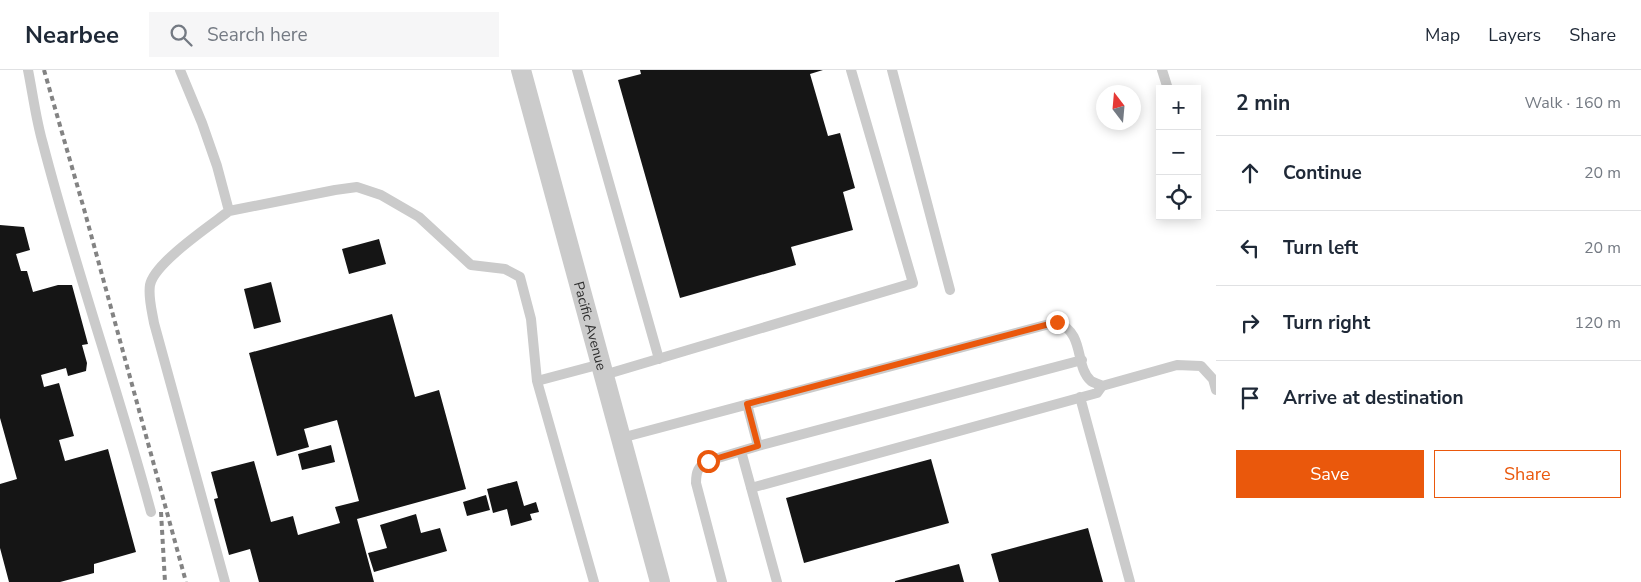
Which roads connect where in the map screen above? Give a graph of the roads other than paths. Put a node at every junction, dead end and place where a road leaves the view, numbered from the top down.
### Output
1 (28, 70) edge
2 (180, 70) edge
3 (521, 70) edge
4 (577, 70) edge
5 (851, 70) edge
6 (892, 70) edge
7 (1162, 70) edge
8 (1167, 85) edge
9 (229, 211) junction
10 (950, 290) dead end
11 (659, 359) junction
12 (1082, 360) junction
13 (602, 370) junction
14 (537, 382) junction
15 (1102, 386) junction
16 (1216, 390) edge
17 (1080, 397) junction
18 (747, 404) junction
19 (621, 438) junction
20 (758, 446) junction
21 (741, 451) junction
22 (751, 488) junction
23 (151, 512) dead end
24 (225, 582) edge
25 (594, 582) edge
26 (660, 582) edge
27 (722, 582) edge
28 (777, 582) edge
29 (1130, 582) edge

1 - 23 lane
2 - 9 lane
3 - 13 street, Pacific Avenue
4 - 11 lane
5 - 11 lane
6 - 10 lane
7 - 8 lane
9 - 14 lane
9 - 24 lane
11 - 13 lane
12 - 15 lane
12 - 18 lane
12 - 20 lane
13 - 14 lane
13 - 19 street, Pacific Avenue
14 - 25 lane
15 - 16 lane
15 - 17 lane
17 - 22 lane
17 - 29 lane
18 - 19 lane
18 - 20 lane
19 - 26 street, Pacific Avenue
20 - 21 lane
21 - 22 lane
21 - 27 lane
22 - 28 lane

